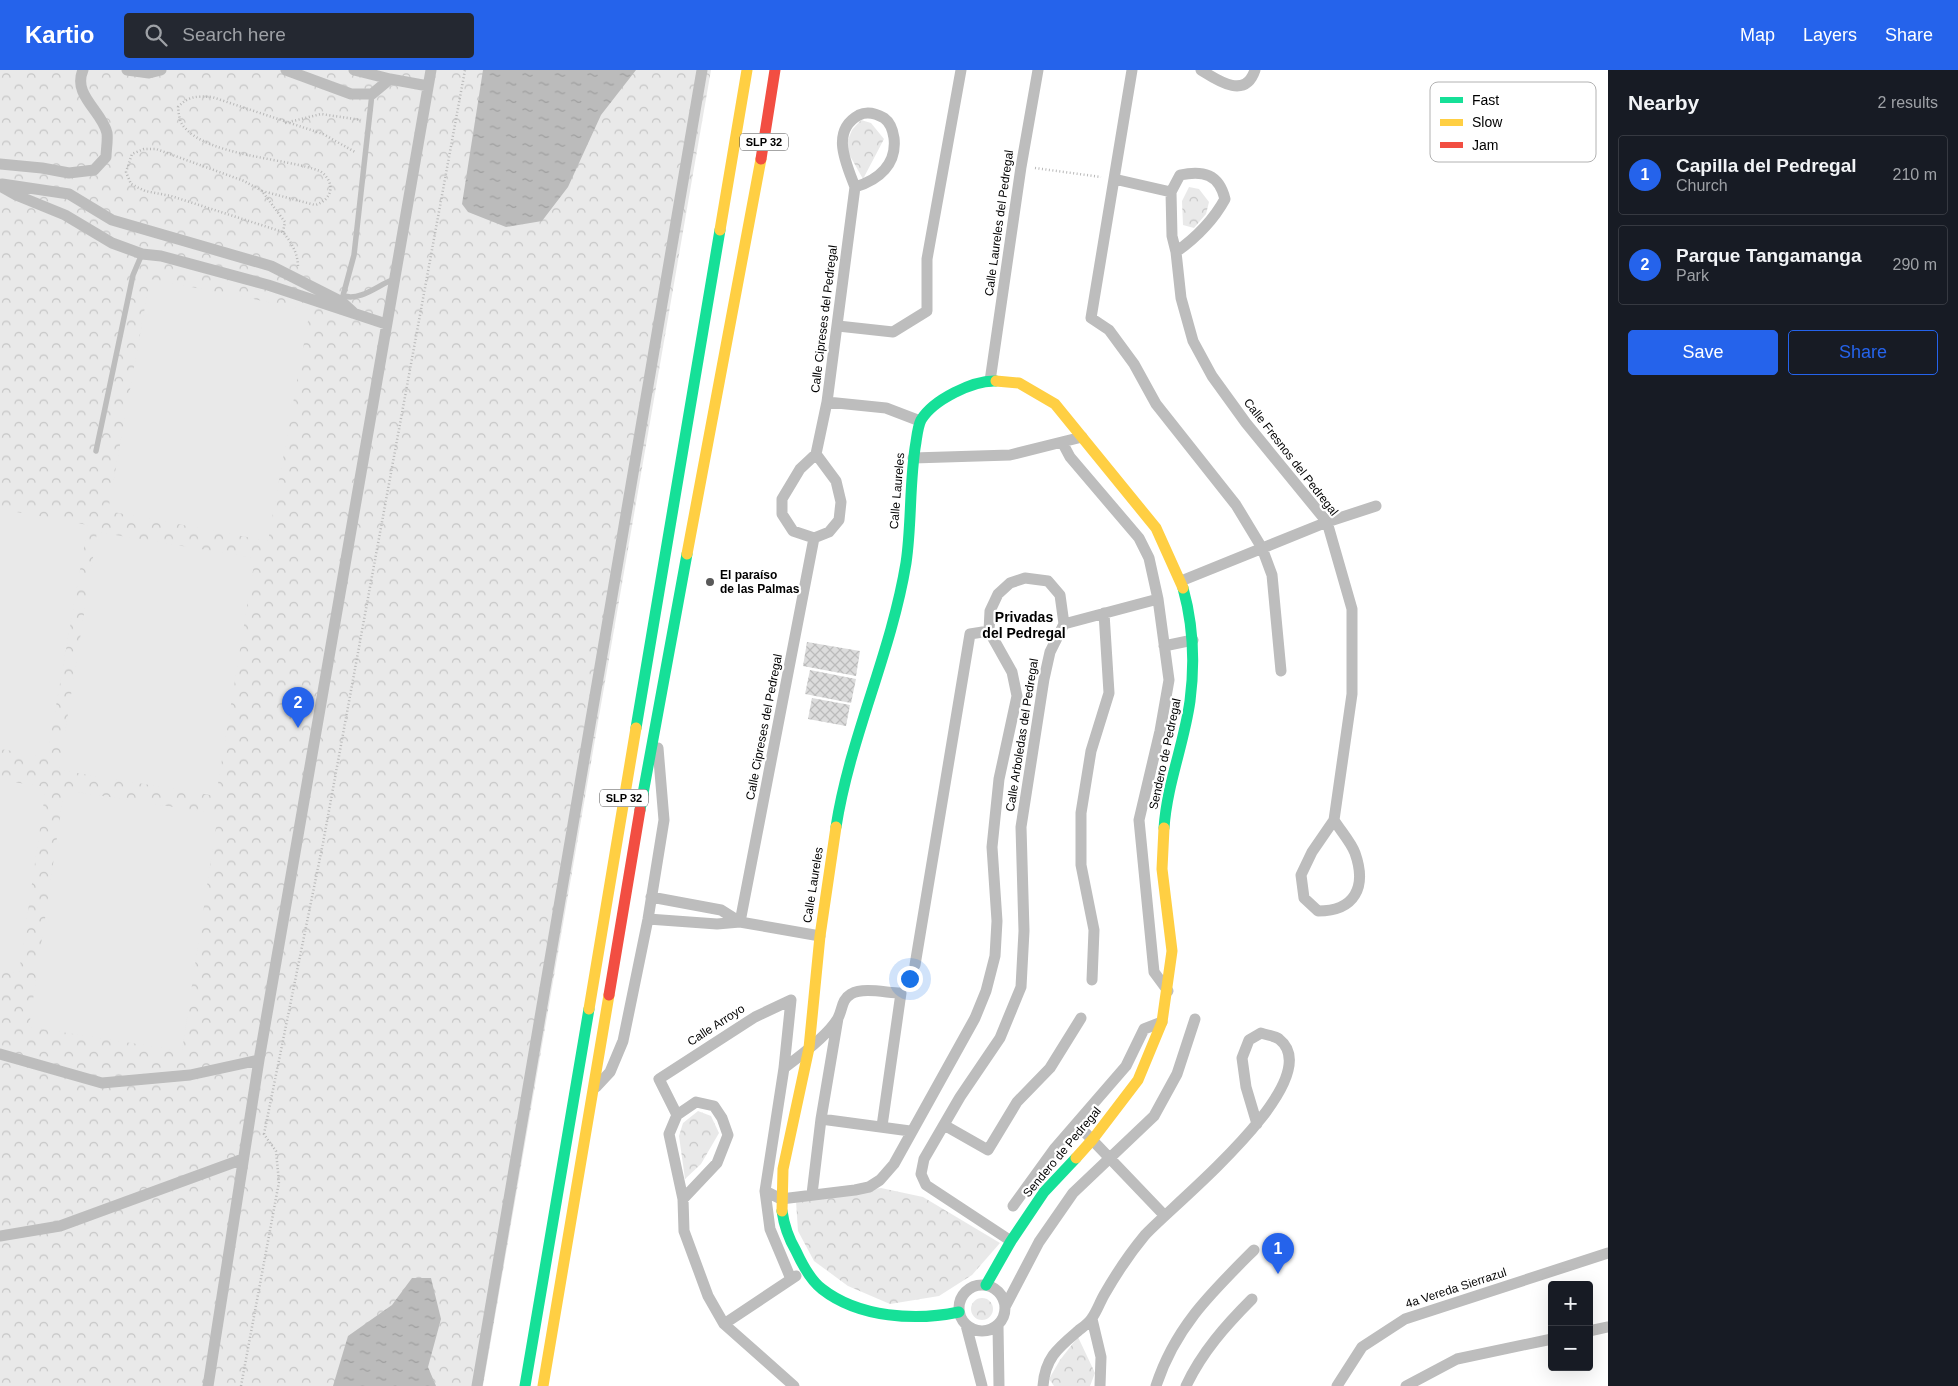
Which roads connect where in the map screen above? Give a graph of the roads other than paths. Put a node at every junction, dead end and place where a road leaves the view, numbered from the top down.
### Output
1 (83, 70) edge
2 (127, 70) edge
3 (160, 70) edge
4 (286, 70) edge
5 (354, 70) edge
6 (431, 70) edge
7 (702, 70) edge
8 (747, 70) edge
9 (775, 70) edge
10 (961, 70) edge
11 (1038, 70) edge
12 (1132, 70) edge
13 (1201, 70) edge
14 (1255, 70) edge
15 (390, 79) junction
16 (428, 86) junction
17 (372, 94) junction
18 (0, 164) edge
19 (1114, 179) junction
20 (0, 185) edge
21 (855, 187) junction
22 (1171, 192) junction
23 (1176, 252) junction
24 (142, 254) junction
25 (394, 279) junction
26 (341, 302) junction
27 (386, 324) junction
28 (838, 326) junction
29 (990, 381) junction
30 (828, 402) junction
31 (920, 421) junction
32 (1082, 437) junction
33 (1062, 442) junction
34 (96, 451) dead end
35 (816, 454) junction
36 (913, 458) junction
37 (1376, 506) dead end
38 (1326, 522) junction
39 (1156, 528) junction
40 (814, 538) junction
41 (1138, 538) junction
42 (1262, 548) junction
43 (1181, 581) junction
44 (1158, 599) junction
45 (1104, 613) junction
46 (1064, 624) junction
47 (989, 631) junction
48 (1193, 640) junction
49 (1164, 646) junction
50 (1282, 671) dead end
51 (655, 723) junction
52 (1160, 731) junction
53 (1183, 733) junction
54 (1144, 798) junction
55 (1166, 802) junction
56 (1334, 820) junction
57 (1142, 867) junction
58 (1162, 869) junction
59 (651, 897) junction
60 (648, 919) junction
61 (740, 922) junction
62 (820, 936) junction
63 (1151, 947) junction
64 (1172, 951) junction
65 (915, 965) dead end
66 (1092, 980) dead end
67 (1168, 991) junction
68 (838, 1018) junction
69 (1081, 1018) dead end
70 (1195, 1019) dead end
71 (1162, 1022) junction
72 (809, 1048) junction
73 (0, 1054) edge
74 (259, 1060) junction
75 (1126, 1066) junction
76 (784, 1068) junction
77 (1138, 1080) junction
78 (591, 1092) junction
79 (677, 1115) junction
80 (821, 1119) junction
81 (1078, 1124) junction
82 (1257, 1124) junction
83 (944, 1125) junction
84 (882, 1126) junction
85 (910, 1131) junction
86 (1093, 1139) junction
87 (1112, 1158) junction
88 (243, 1159) junction
89 (1058, 1177) junction
90 (1032, 1180) junction
91 (766, 1191) junction
92 (1044, 1192) junction
93 (1073, 1193) junction
94 (812, 1194) junction
95 (683, 1199) junction
96 (780, 1199) junction
97 (1013, 1206) dead end
98 (1164, 1215) junction
99 (0, 1236) edge
100 (1011, 1241) junction
101 (1254, 1250) dead end
102 (1608, 1252) edge
103 (805, 1269) junction
104 (791, 1279) junction
105 (986, 1285) junction
106 (1252, 1299) dead end
107 (1005, 1307) junction
108 (555, 1311) junction
109 (959, 1312) junction
110 (1092, 1319) junction
111 (724, 1324) junction
112 (966, 1325) junction
113 (998, 1326) junction
114 (1608, 1327) edge
115 (1593, 1331) edge
116 (1548, 1340) edge
117 (208, 1386) edge
118 (477, 1386) edge
119 (525, 1386) edge
120 (543, 1386) edge
121 (555, 1386) edge
122 (794, 1386) edge
123 (982, 1386) edge
124 (999, 1386) edge
125 (1043, 1386) edge
126 (1100, 1386) edge
127 (1156, 1386) edge
128 (1186, 1386) edge
129 (1337, 1386) edge
130 (1406, 1386) edge

1 - 18 street
2 - 3 street
4 - 17 street
5 - 15 street
6 - 16 street
7 - 118 street
8 - 119 main road, SLP 32
9 - 51 main road, SLP 32
10 - 28 street
11 - 29 street, Calle Laureles del Pedregal
12 - 19 street
13 - 14 street
15 - 16 street
15 - 17 street
16 - 25 street
17 - 26 lane
19 - 22 street
19 - 42 street
20 - 24 street
20 - 26 street
21 - 21 street, Calle Cipreses del Pedregal
21 - 28 street, Calle Cipreses del Pedregal
22 - 23 street, Calle Fresnos del Pedregal
22 - 23 street
23 - 38 street, Calle Fresnos del Pedregal
24 - 26 street
24 - 34 lane
25 - 26 lane
25 - 27 street
26 - 27 street
27 - 74 street
28 - 30 street, Calle Cipreses del Pedregal
29 - 31 main road
29 - 32 main road, Sendero de Pedregal
30 - 31 street
30 - 35 street, Calle Cipreses del Pedregal
31 - 36 main road, Calle Laureles
32 - 33 street
32 - 39 main road, Sendero de Pedregal
33 - 36 street
33 - 41 street
35 - 40 street
35 - 40 street
36 - 62 main road, Calle Laureles
37 - 38 street
38 - 42 street
38 - 56 street, Calle Fresnos del Pedregal
39 - 41 street
39 - 43 main road, Sendero de Pedregal
40 - 61 street, Calle Cipreses del Pedregal
41 - 44 street
42 - 43 street
42 - 50 street
43 - 48 main road, Sendero de Pedregal
44 - 45 street
44 - 49 street
45 - 46 street
45 - 66 street
46 - 47 street
46 - 83 street, Calle Arboledas del Pedregal
47 - 65 street
47 - 85 street, Calle Arboledas del Pedregal
48 - 49 street
48 - 53 main road, Sendero de Pedregal
49 - 52 street
51 - 59 street
51 - 78 main road, SLP 32
52 - 53 street
52 - 54 street
53 - 55 main road, Sendero de Pedregal
54 - 55 street
54 - 57 street
55 - 58 main road, Sendero de Pedregal
56 - 56 street, Calle Fresnos del Pedregal
57 - 58 street
57 - 63 street
58 - 64 main road, Sendero de Pedregal
59 - 60 street
59 - 61 street
60 - 61 street
60 - 78 street
61 - 62 street
62 - 72 main road, Calle Laureles
63 - 64 street
63 - 67 street
64 - 67 main road, Sendero de Pedregal
67 - 71 main road, Sendero de Pedregal
68 - 72 street
68 - 80 street
68 - 84 street
69 - 83 street
70 - 87 street
71 - 75 street
71 - 77 main road, Sendero de Pedregal
72 - 76 street
72 - 96 main road, Calle Laureles
73 - 74 street
74 - 88 street
75 - 77 street
75 - 81 street
76 - 79 street, Calle Arroyo
76 - 91 street
77 - 86 main road, Sendero de Pedregal
78 - 108 main road, SLP 32
79 - 95 street
79 - 95 street
80 - 84 street
80 - 94 street
81 - 86 street
81 - 90 street
82 - 82 street
82 - 98 street
83 - 100 street, Calle Arboledas del Pedregal
84 - 85 street
85 - 94 street, Calle Arboledas del Pedregal
86 - 87 street
86 - 89 main road, Sendero de Pedregal
87 - 93 street
87 - 98 street
88 - 99 street
88 - 117 street
89 - 92 main road, Sendero de Pedregal
89 - 93 street
90 - 92 street
90 - 97 street
91 - 96 street
91 - 104 street
92 - 100 main road, Sendero de Pedregal
93 - 107 street
94 - 96 street, Calle Arboledas del Pedregal
95 - 111 street
96 - 103 main road, Calle Laureles
98 - 110 street
100 - 105 main road, Sendero de Pedregal
101 - 127 street
102 - 129 street, 4a Vereda Sierrazul
103 - 104 street
103 - 109 main road, Calle Laureles
104 - 111 street
105 - 107 street
105 - 109 street
106 - 128 street
107 - 113 street
108 - 120 main road, SLP 32
108 - 121 main road
109 - 112 street
110 - 125 street
110 - 126 street
111 - 122 street
112 - 113 street
112 - 123 street
113 - 124 street
114 - 115 street
116 - 130 street

